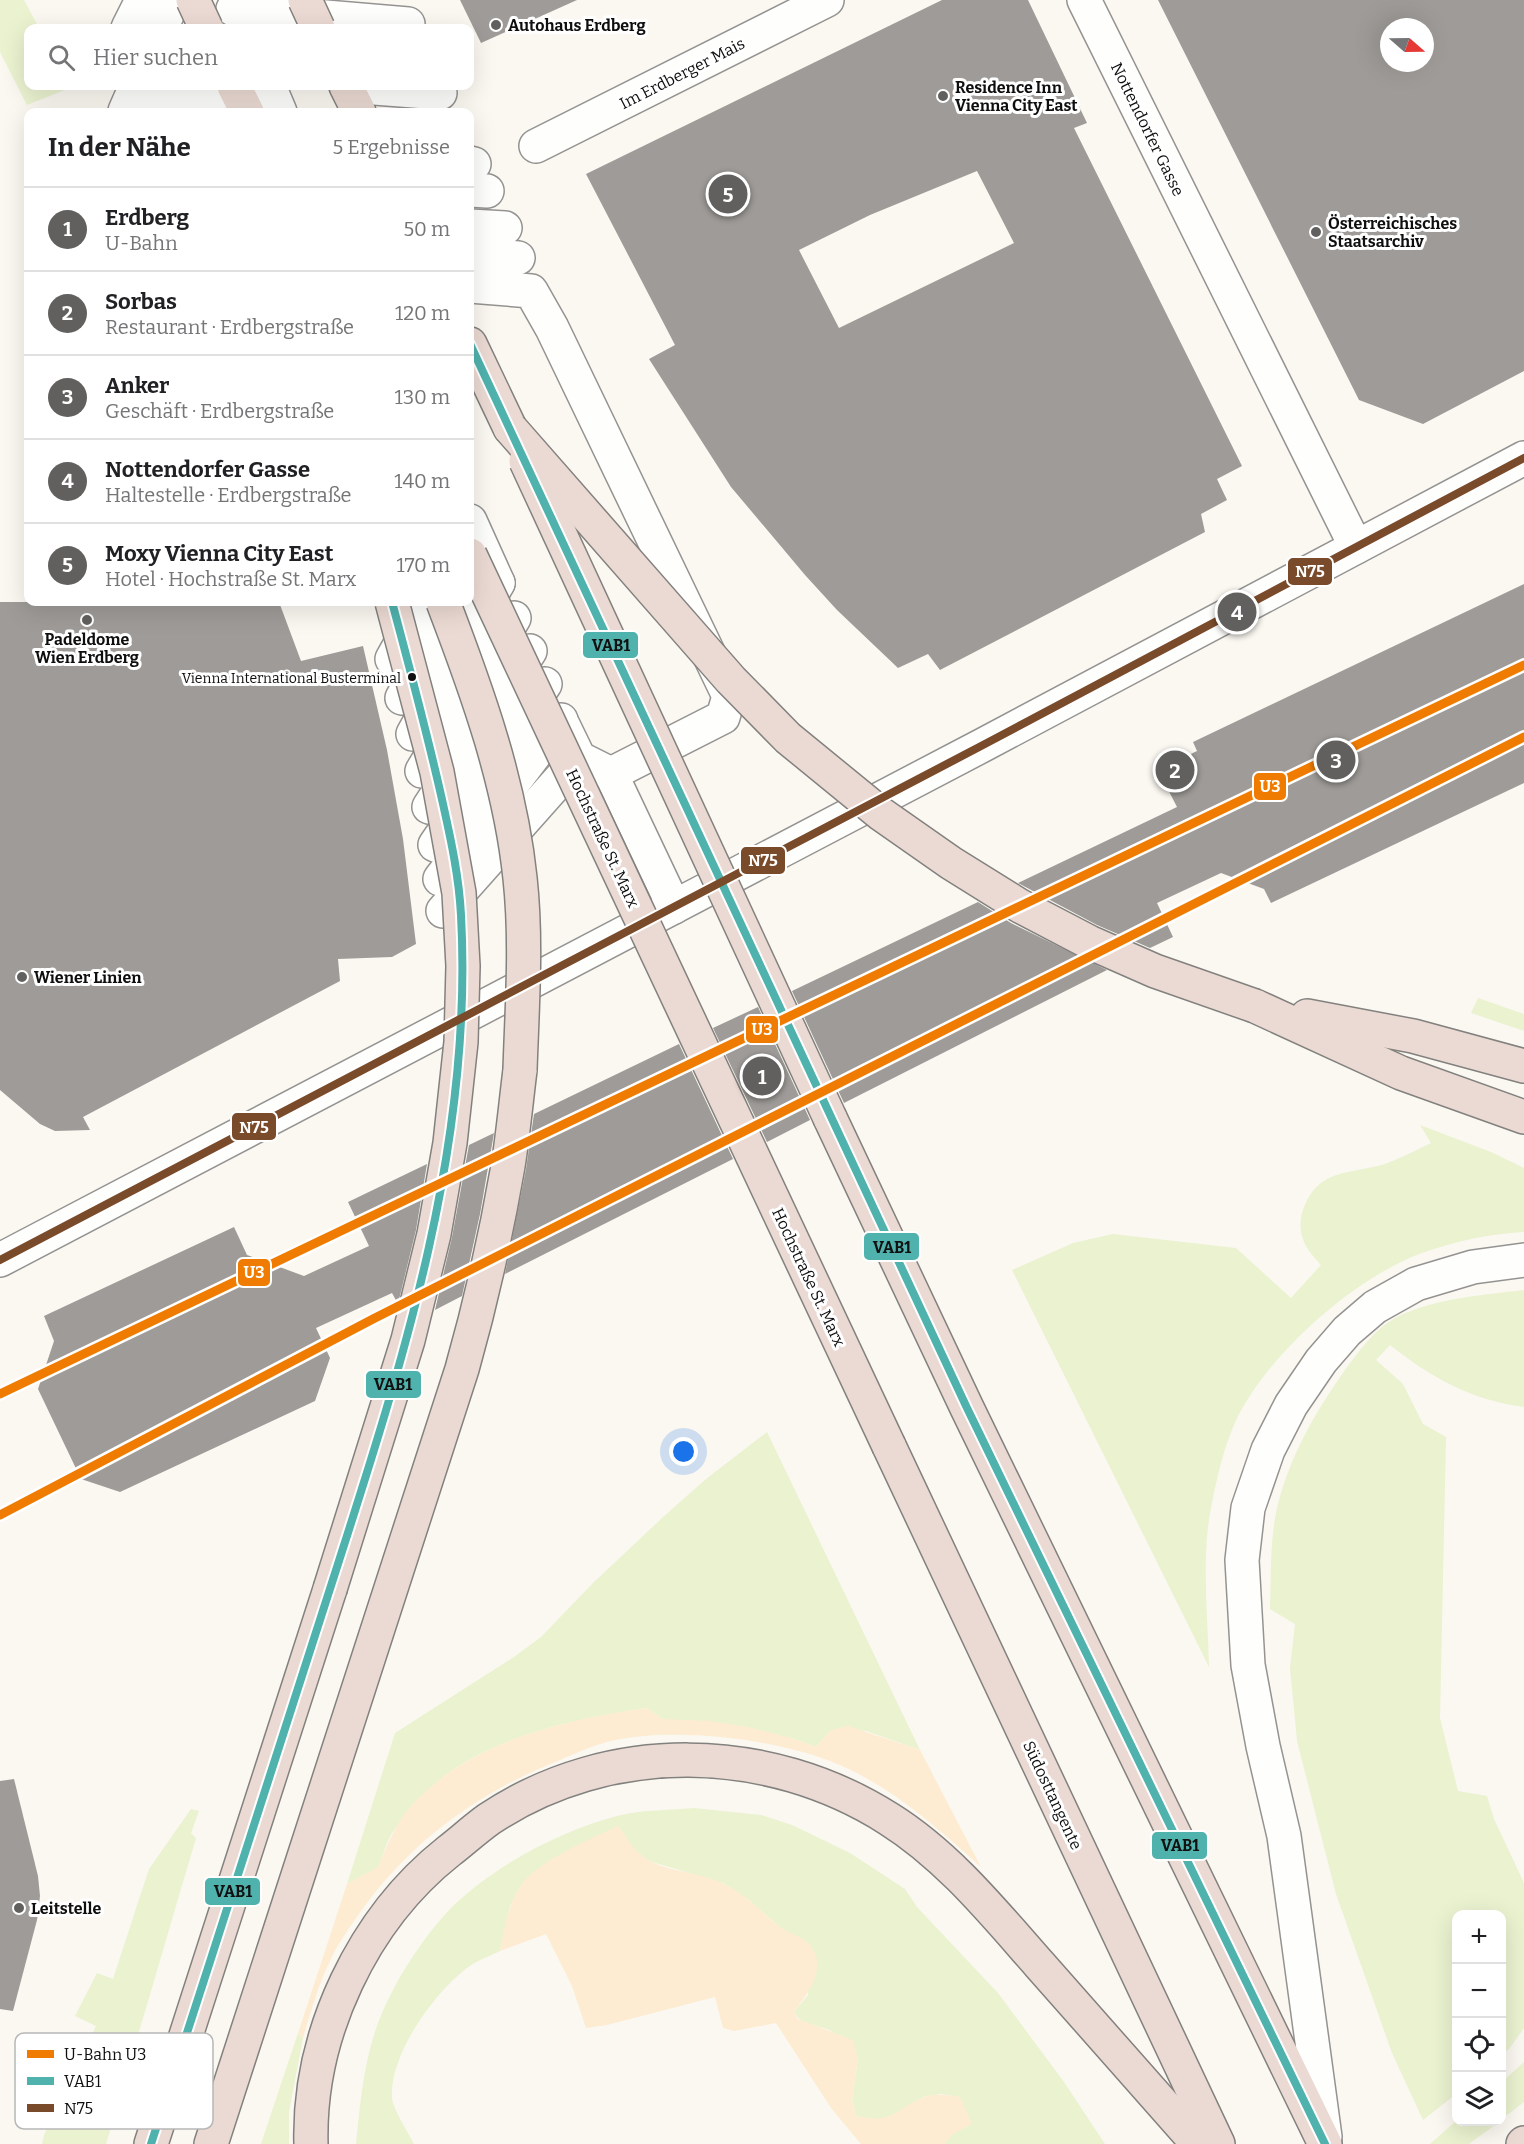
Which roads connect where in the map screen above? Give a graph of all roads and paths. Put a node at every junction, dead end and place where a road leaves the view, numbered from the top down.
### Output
1 (142, 0) edge
2 (174, 0) edge
3 (193, 0) edge
4 (305, 0) edge
5 (827, 0) edge
6 (1084, 0) edge
7 (227, 13) edge
8 (130, 24) edge
9 (163, 24) edge
10 (203, 24) edge
11 (204, 24) edge
12 (316, 24) edge
13 (408, 24) dead end
14 (161, 90) edge
15 (196, 90) edge
16 (231, 90) edge
17 (235, 90) edge
18 (261, 90) edge
19 (271, 90) edge
20 (349, 90) edge
21 (400, 90) edge
22 (440, 93) dead end
23 (139, 103) edge
24 (188, 108) edge
25 (222, 108) edge
26 (247, 108) edge
27 (251, 108) edge
28 (278, 108) edge
29 (357, 108) edge
30 (536, 146) dead end
31 (474, 226) edge
32 (505, 228) dead end
33 (474, 254) edge
34 (518, 258) dead end
35 (474, 286) edge
36 (474, 304) edge
37 (542, 310) junction
38 (474, 352) edge
39 (510, 428) junction
40 (1524, 458) edge
41 (1356, 548) junction
42 (478, 555) edge
43 (422, 606) edge
44 (445, 606) edge
45 (452, 606) edge
46 (459, 606) edge
47 (390, 609) edge
48 (514, 618) junction
49 (530, 651) junction
50 (392, 659) dead end
51 (545, 684) junction
52 (402, 698) dead end
53 (561, 720) junction
54 (413, 734) dead end
55 (579, 758) junction
56 (422, 771) dead end
57 (611, 774) junction
58 (429, 807) dead end
59 (435, 845) dead end
60 (440, 879) dead end
61 (674, 907) junction
62 (443, 911) dead end
63 (1255, 1006) junction
64 (1524, 1066) edge
65 (1524, 1117) edge
66 (0, 1260) edge
67 (1524, 1260) edge
68 (889, 1446) joint
69 (187, 2033) edge
70 (156, 2129) edge
71 (151, 2144) edge
72 (211, 2144) edge
73 (311, 2144) edge
74 (1198, 2144) edge
75 (1218, 2144) edge
76 (1325, 2144) edge

1 - 8 street
2 - 9 street
3 - 11 highway, bridge
4 - 12 highway, bridge
5 - 30 street, Im Erdberger Mais
6 - 41 street, Nottendorfer Gasse
7 - 10 street
7 - 13 street
14 - 23 street
15 - 24 street
16 - 25 street
17 - 26 highway
18 - 27 street
19 - 28 street
20 - 29 highway
21 - 22 street
31 - 32 street
33 - 34 street
35 - 37 street
36 - 37 street
37 - 57 street
38 - 39 highway
39 - 63 highway, bridge
39 - 76 highway, bridge
40 - 41 street
41 - 61 street
42 - 48 street
42 - 68 highway, Hochstraße St. Marx, bridge
43 - 50 street
44 - 72 highway, bridge
45 - 52 street
46 - 54 street
47 - 69 highway, bridge
48 - 49 street
48 - 56 street
49 - 51 street
49 - 58 street
51 - 53 street
51 - 59 street
53 - 55 street
53 - 60 street
55 - 57 street
55 - 62 street
57 - 61 street
61 - 66 street
63 - 64 highway
63 - 65 highway
67 - 76 street
68 - 75 highway, Südosttangente
70 - 71 highway, bridge
73 - 74 highway

